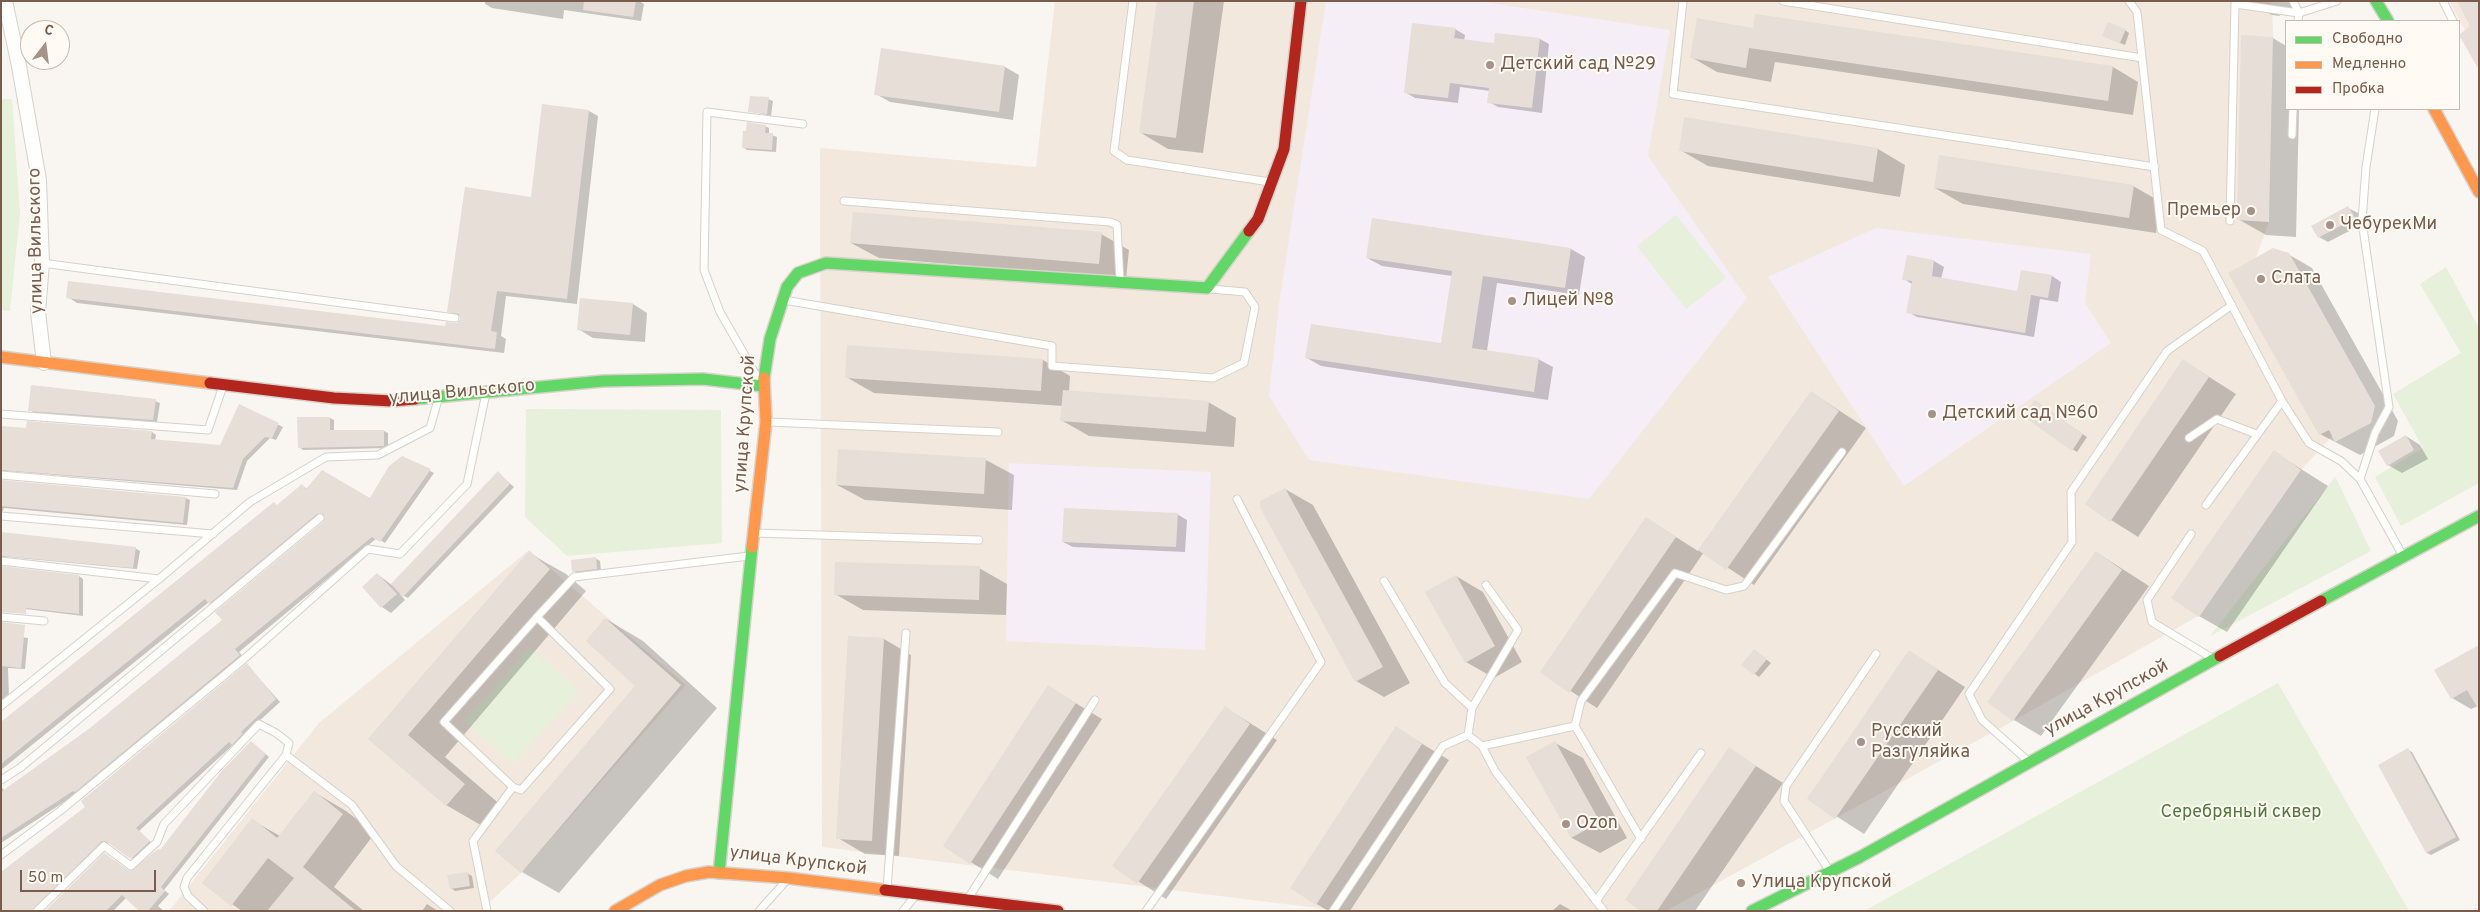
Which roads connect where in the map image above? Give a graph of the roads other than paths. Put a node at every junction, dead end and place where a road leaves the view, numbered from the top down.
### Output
1 (5, 1) edge
2 (1133, 1) edge
3 (1301, 1) edge
4 (1684, 1) edge
5 (1783, 1) edge
6 (2129, 1) edge
7 (2293, 1) edge
8 (2337, 1) edge
9 (2376, 1) edge
10 (2443, 1) edge
11 (2234, 3) edge
12 (2299, 13) junction
13 (2298, 20) edge
14 (2387, 20) edge
15 (2452, 20) edge
16 (2142, 58) junction
17 (2293, 110) edge
18 (2376, 110) edge
19 (2435, 110) edge
20 (803, 124) dead end
21 (2292, 135) dead end
22 (2155, 167) junction
23 (1273, 182) junction
24 (2479, 192) edge
25 (844, 201) dead end
26 (2230, 221) dead end
27 (42, 263) junction
28 (1120, 281) junction
29 (1207, 288) junction
30 (782, 299) junction
31 (2232, 305) junction
32 (455, 318) dead end
33 (1, 357) edge
34 (44, 363) junction
35 (223, 384) junction
36 (762, 386) junction
37 (486, 391) junction
38 (438, 398) junction
39 (2282, 401) junction
40 (1, 414) edge
41 (766, 422) junction
42 (998, 432) dead end
43 (2256, 434) junction
44 (2189, 438) dead end
45 (1842, 452) dead end
46 (1, 475) edge
47 (2360, 479) junction
48 (215, 494) dead end
49 (1238, 499) dead end
50 (2206, 505) dead end
51 (1, 516) edge
52 (2479, 516) edge
53 (320, 518) dead end
54 (755, 533) junction
55 (213, 534) junction
56 (2191, 534) dead end
57 (980, 540) dead end
58 (752, 555) junction
59 (2403, 557) junction
60 (1, 561) edge
61 (159, 579) junction
62 (1384, 580) dead end
63 (1486, 584) dead end
64 (1, 617) edge
65 (537, 617) junction
66 (44, 621) dead end
67 (906, 633) dead end
68 (1876, 654) dead end
69 (2214, 659) junction
70 (1095, 700) dead end
71 (1, 706) edge
72 (1472, 708) junction
73 (1575, 726) junction
74 (1468, 735) junction
75 (1482, 746) junction
76 (1701, 753) dead end
77 (286, 755) junction
78 (2029, 762) junction
79 (1, 780) edge
80 (513, 787) junction
81 (1641, 839) junction
82 (1, 855) edge
83 (1830, 872) junction
84 (719, 873) junction
85 (788, 878) junction
86 (886, 890) junction
87 (918, 893) junction
88 (968, 900) junction
89 (1596, 901) junction
90 (37, 911) edge
91 (204, 911) edge
92 (450, 911) edge
93 (487, 911) edge
94 (615, 911) edge
95 (759, 911) edge
96 (904, 911) edge
97 (1058, 911) edge
98 (1146, 911) edge
99 (1333, 911) edge
100 (1604, 911) edge
101 (1752, 911) edge

1 - 27 street, улица Вильского
2 - 23 lane
3 - 23 street
4 - 22 lane
5 - 16 lane
6 - 16 lane
7 - 12 lane
8 - 12 lane
9 - 14 street
10 - 15 lane
11 - 12 lane
11 - 26 lane
12 - 13 lane
16 - 22 lane
17 - 21 lane
18 - 47 lane
19 - 24 street
20 - 36 lane
22 - 31 lane
23 - 29 street
25 - 28 lane
27 - 32 lane
27 - 34 street, улица Вильского
28 - 29 street, улица Крупской
28 - 30 street, улица Крупской
29 - 30 lane
30 - 36 street, улица Крупской
31 - 39 lane
31 - 78 lane
33 - 34 street, улица Вильского
34 - 35 street, улица Вильского
35 - 38 street, улица Вильского
35 - 40 lane
36 - 37 street, улица Вильского
36 - 41 street, улица Крупской
37 - 38 street, улица Вильского
37 - 82 lane
38 - 55 lane
39 - 43 lane
39 - 47 lane
41 - 42 lane
41 - 54 street, улица Крупской
43 - 44 lane
43 - 50 lane
45 - 73 lane
46 - 48 lane
47 - 59 lane
49 - 98 lane
51 - 55 lane
52 - 59 street, улица Крупской
53 - 79 lane
54 - 57 lane
54 - 58 street, улица Крупской
55 - 61 lane
56 - 69 lane
58 - 65 lane
58 - 84 street, улица Крупской
59 - 69 street, улица Крупской
60 - 61 lane
61 - 71 lane
62 - 72 lane
63 - 72 lane
64 - 66 lane
65 - 80 lane
65 - 80 lane
67 - 86 lane
68 - 83 lane
69 - 78 street, улица Крупской
70 - 88 lane
72 - 74 lane
73 - 75 lane
73 - 81 lane
74 - 75 lane
74 - 99 lane
75 - 89 lane
76 - 81 lane
77 - 90 lane
77 - 91 lane
77 - 92 lane
78 - 83 street, улица Крупской
80 - 93 lane
81 - 89 lane
83 - 101 street, улица Крупской
84 - 85 street, улица Крупской
84 - 94 street
85 - 86 street, улица Крупской
85 - 95 lane
86 - 87 street, улица Крупской
87 - 88 street, улица Крупской
87 - 96 lane
88 - 97 street, улица Крупской
89 - 100 lane

